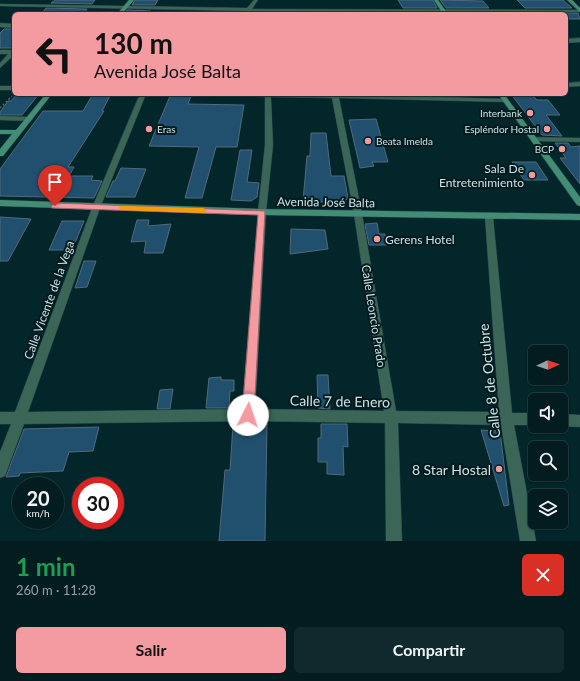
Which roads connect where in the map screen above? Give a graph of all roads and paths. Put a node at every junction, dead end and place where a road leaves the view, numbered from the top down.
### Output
1 (66, 0) edge
2 (132, 0) edge
3 (256, 0) edge
4 (436, 0) edge
5 (569, 0) edge
6 (0, 5) edge
7 (60, 6) junction
8 (187, 6) junction
9 (125, 8) junction
10 (318, 10) edge
11 (580, 11) edge
12 (55, 12) edge
13 (121, 12) edge
14 (184, 12) edge
15 (249, 12) edge
16 (444, 12) edge
17 (0, 25) edge
18 (12, 26) edge
19 (580, 40) edge
20 (568, 41) edge
21 (0, 52) edge
22 (12, 53) edge
23 (12, 55) edge
24 (0, 66) edge
25 (580, 84) edge
26 (568, 85) edge
27 (0, 88) edge
28 (12, 88) edge
29 (12, 96) edge
30 (47, 96) edge
31 (142, 96) edge
32 (268, 96) edge
33 (335, 96) edge
34 (420, 96) edge
35 (504, 97) edge
36 (0, 108) edge
37 (0, 118) edge
38 (29, 119) junction
39 (0, 132) edge
40 (18, 132) junction
41 (534, 139) junction
42 (580, 140) edge
43 (0, 154) edge
44 (0, 203) edge
45 (580, 203) edge
46 (96, 208) junction
47 (262, 212) junction
48 (358, 214) junction
49 (488, 217) junction
50 (580, 217) edge
51 (248, 415) junction
52 (390, 417) junction
53 (0, 418) edge
54 (19, 418) junction
55 (506, 418) junction
56 (528, 419) edge
57 (568, 420) edge
58 (580, 421) edge
59 (0, 471) edge
60 (394, 541) edge
61 (528, 541) edge

1 - 7 street
2 - 9 main road
3 - 15 street
4 - 16 main road
5 - 11 main road
6 - 7 street
7 - 9 street
7 - 12 street
8 - 9 street
8 - 14 street
8 - 15 street
9 - 13 main road
10 - 15 street
10 - 16 street
11 - 16 street
17 - 18 street
19 - 20 street
21 - 22 street
23 - 24 street
25 - 26 street
27 - 28 street
29 - 36 path
30 - 38 main road
31 - 46 street, Calle Vicente de la Vega
32 - 47 street
33 - 48 street, Calle Leoncio Prado
34 - 35 street
35 - 41 main road
37 - 38 street
38 - 40 main road
39 - 40 main road
40 - 43 main road
41 - 42 street
41 - 45 main road
44 - 46 main road, Avenida José Balta
46 - 47 main road, Avenida José Balta
46 - 54 street, Calle Vicente de la Vega
47 - 48 main road, Avenida José Balta
47 - 51 street
48 - 49 main road, Avenida José Balta
48 - 52 street, Calle Leoncio Prado
49 - 50 main road, Avenida José Balta
49 - 55 street, Calle 8 de Octubre
51 - 52 street, Calle 7 de Enero
51 - 54 street, Calle 7 de Enero
52 - 55 street, Calle 7 de Enero
52 - 60 street, Calle Leoncio Prado
53 - 54 street, Calle 7 de Enero
54 - 59 street, Calle Vicente de la Vega
55 - 56 street, Calle 7 de Enero
55 - 61 street, Calle 8 de Octubre
57 - 58 street

